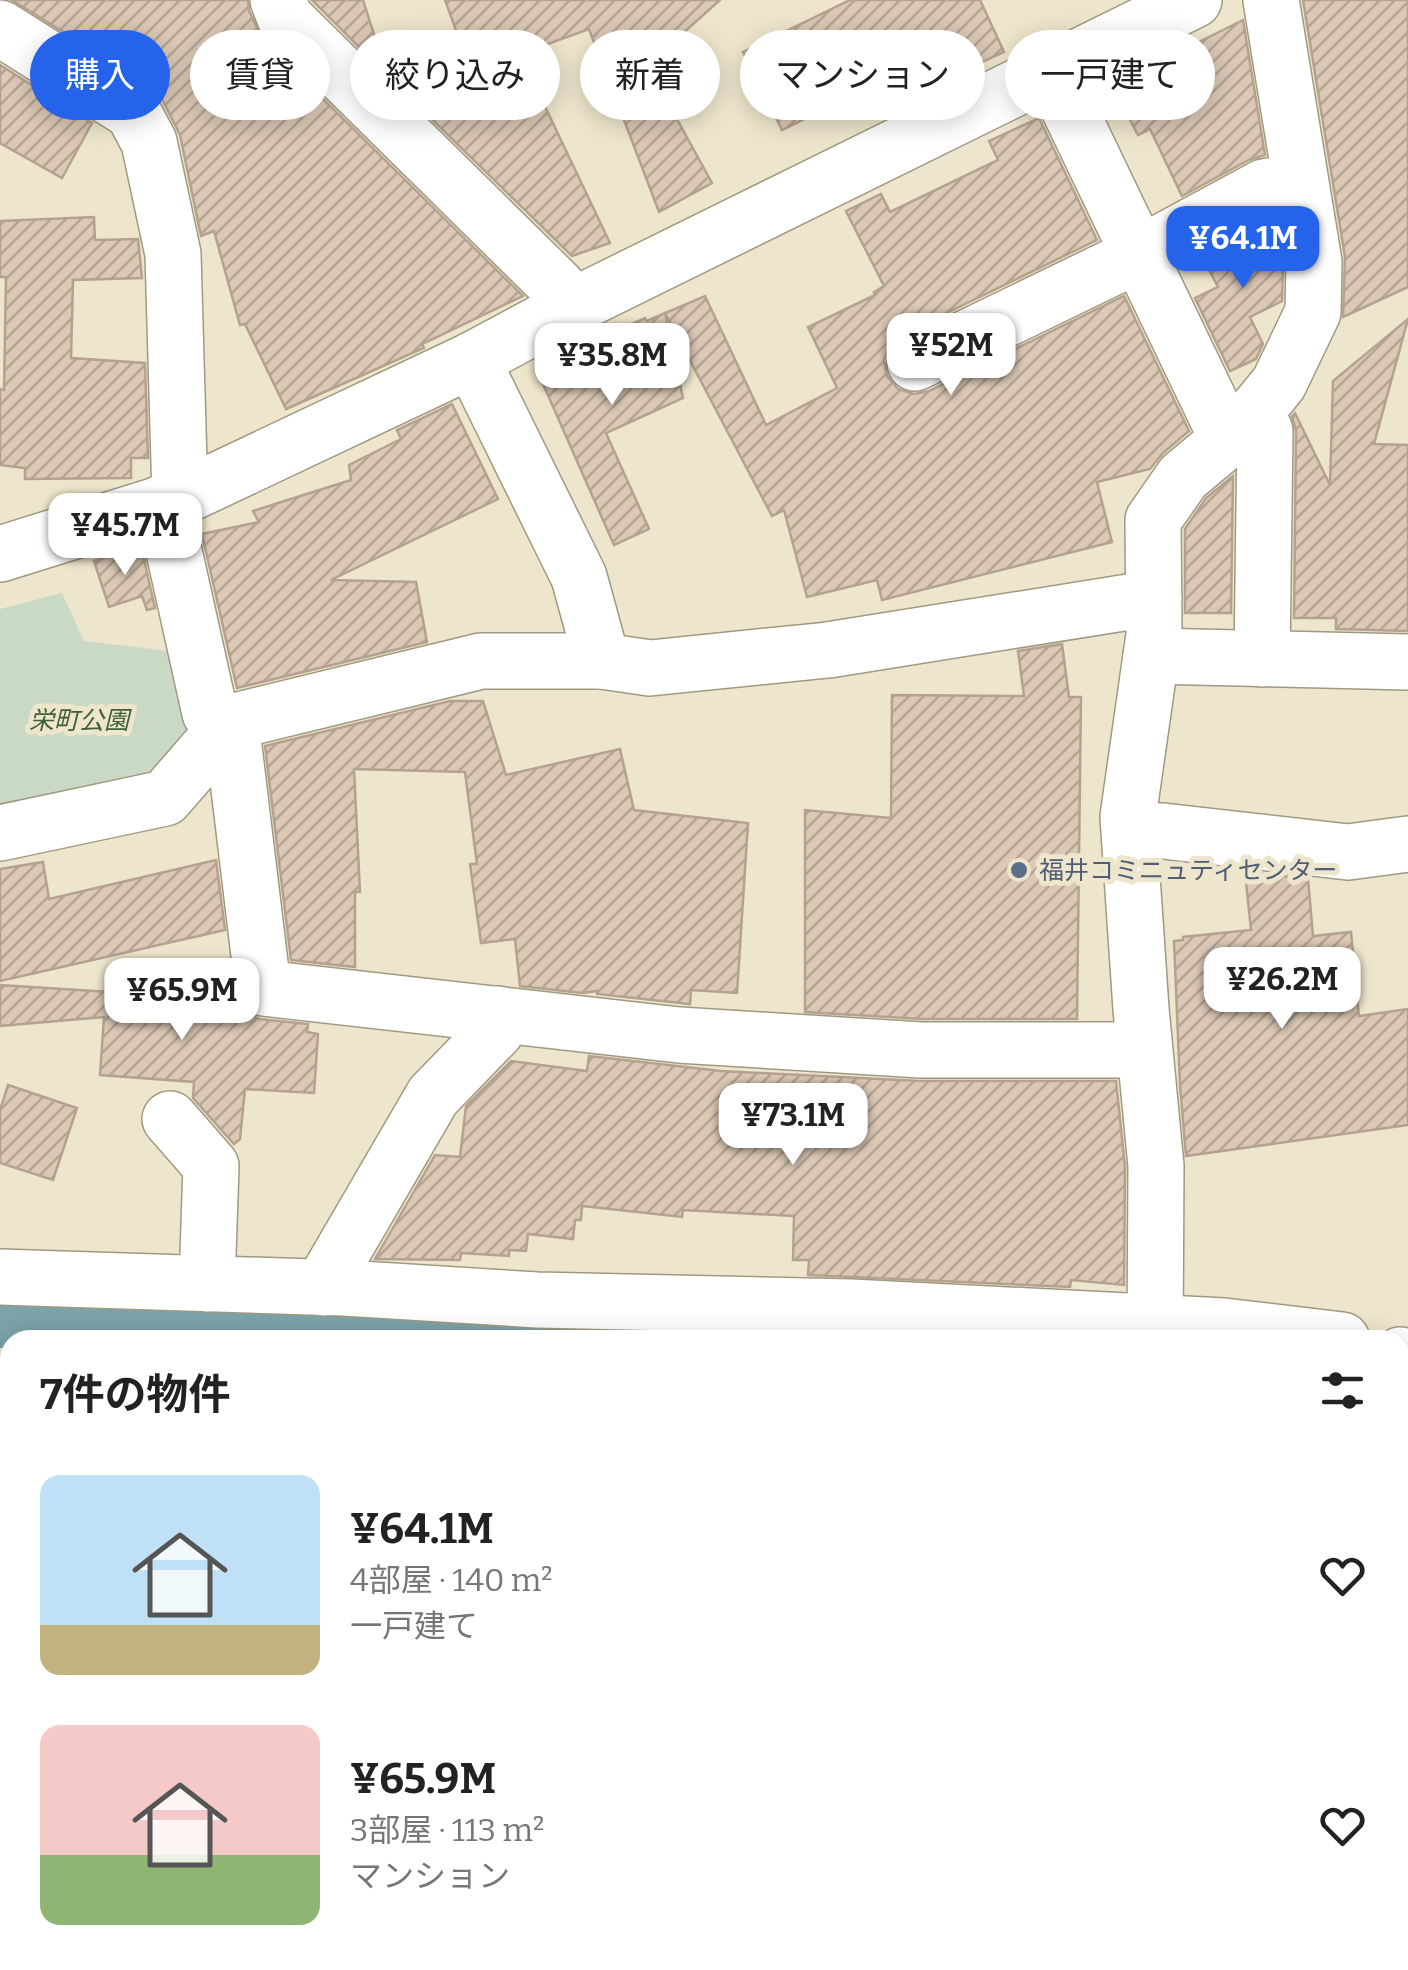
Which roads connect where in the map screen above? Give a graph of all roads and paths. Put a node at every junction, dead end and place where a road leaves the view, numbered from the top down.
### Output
1 (278, 0) edge
2 (1194, 0) edge
3 (1271, 0) edge
4 (0, 28) edge
5 (1134, 30) edge
6 (1005, 94) edge
7 (1075, 120) edge
8 (1300, 180) junction
9 (1140, 254) junction
10 (567, 309) junction
11 (472, 360) junction
12 (915, 363) dead end
13 (1242, 426) junction
14 (172, 500) junction
15 (0, 554) edge
16 (1154, 598) junction
17 (1151, 656) junction
18 (1262, 659) junction
19 (602, 662) junction
20 (1408, 662) edge
21 (227, 727) junction
22 (1130, 830) junction
23 (0, 833) edge
24 (1408, 844) edge
25 (498, 1014) junction
26 (1144, 1050) junction
27 (170, 1119) dead end
28 (0, 1277) edge
29 (206, 1284) junction
30 (324, 1288) junction
31 (1142, 1330) edge
32 (1155, 1330) edge
33 (1169, 1330) edge
34 (1258, 1330) edge

1 - 10 street
2 - 5 street
3 - 8 street
4 - 14 street
6 - 10 street
7 - 9 street
8 - 9 street
8 - 13 street
9 - 12 street
9 - 13 street
10 - 11 street
11 - 14 street
11 - 19 street
13 - 16 street
13 - 18 street
14 - 15 street
14 - 21 street
16 - 17 street
16 - 19 street
17 - 18 street
17 - 22 street
18 - 20 street
19 - 21 street
21 - 23 street
21 - 25 street
22 - 24 street
22 - 26 street
25 - 26 street
25 - 30 street
26 - 32 street
27 - 29 street
28 - 29 street
29 - 30 street
30 - 31 street
33 - 34 street

